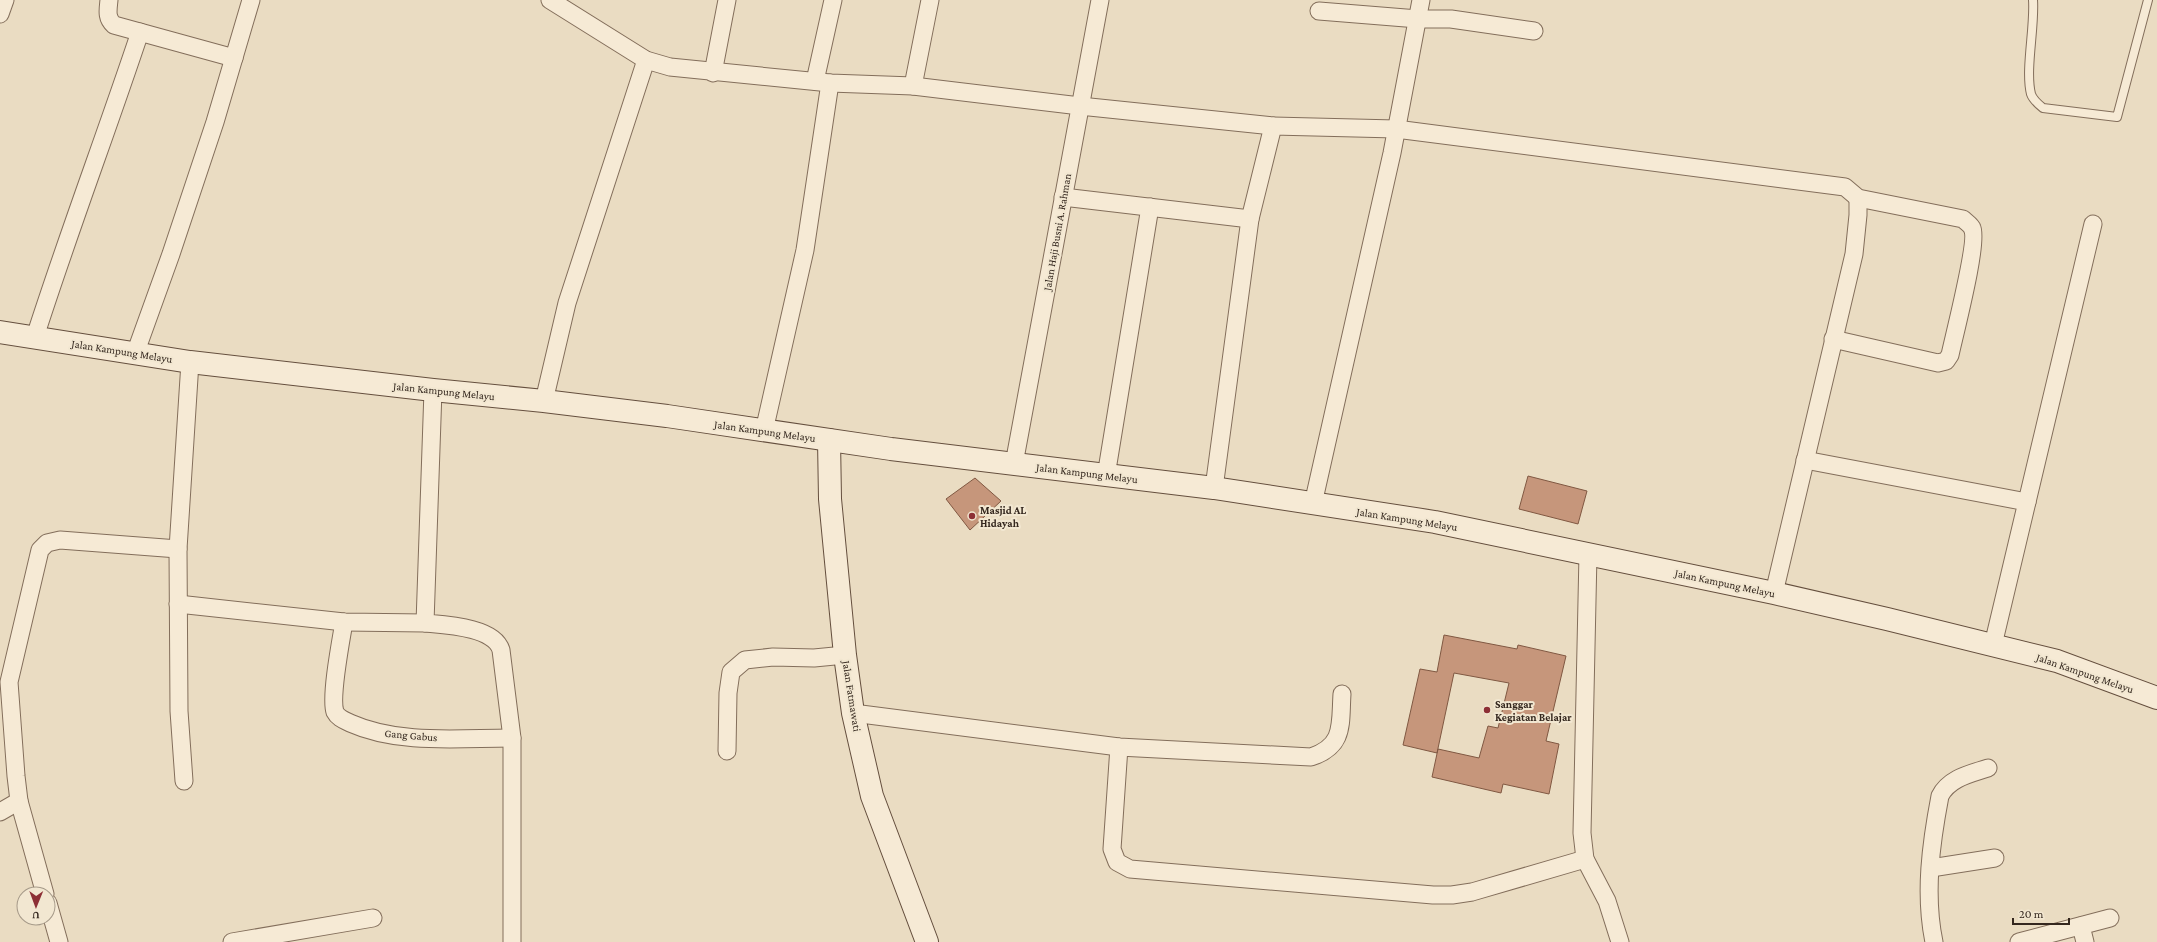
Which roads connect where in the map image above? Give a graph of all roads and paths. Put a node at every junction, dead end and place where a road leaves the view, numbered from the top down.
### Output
1 (5, 0) edge
2 (109, 0) edge
3 (251, 0) edge
4 (727, 0) edge
5 (833, 0) edge
6 (930, 0) edge
7 (1100, 0) edge
8 (1421, 0) edge
9 (2033, 0) edge
10 (2148, 0) edge
11 (554, 2) edge
12 (1319, 11) dead end
13 (0, 14) edge
14 (1418, 19) junction
15 (1534, 31) dead end
16 (140, 32) junction
17 (234, 58) junction
18 (646, 60) junction
19 (713, 72) junction
20 (822, 82) junction
21 (913, 86) junction
22 (1080, 106) junction
23 (1273, 126) junction
24 (1396, 129) junction
25 (1063, 198) junction
26 (1858, 198) junction
27 (1150, 207) junction
28 (1250, 219) junction
29 (2093, 224) dead end
30 (0, 332) edge
31 (35, 337) junction
32 (1833, 339) junction
33 (135, 354) junction
34 (190, 362) junction
35 (433, 390) junction
36 (544, 401) junction
37 (764, 431) junction
38 (829, 440) junction
39 (1805, 460) junction
40 (1014, 464) junction
41 (1106, 476) junction
42 (1214, 488) junction
43 (2027, 502) junction
44 (1313, 504) junction
45 (178, 549) junction
46 (1588, 554) junction
47 (1774, 593) junction
48 (178, 604) junction
49 (344, 622) junction
50 (425, 623) junction
51 (1994, 645) junction
52 (845, 655) junction
53 (5, 681) edge
54 (1342, 694) dead end
55 (2157, 698) edge
56 (853, 713) junction
57 (512, 738) junction
58 (1119, 747) junction
59 (727, 751) dead end
60 (1988, 768) dead end
61 (184, 781) dead end
62 (19, 800) junction
63 (0, 812) edge
64 (1995, 858) dead end
65 (1585, 859) junction
66 (1931, 868) junction
67 (43, 886) edge
68 (373, 918) dead end
69 (2110, 918) dead end
70 (54, 926) edge
71 (2083, 934) edge
72 (59, 942) edge
73 (232, 942) edge
74 (512, 942) edge
75 (927, 942) edge
76 (1620, 942) edge
77 (1934, 942) edge
78 (2019, 942) edge

1 - 13 street
2 - 16 street
3 - 17 street
4 - 19 street
5 - 20 street
6 - 21 street
7 - 22 street, Jalan Haji Busni A. Rahman
8 - 14 street
9 - 10 lane
11 - 18 street
12 - 14 street
14 - 15 street
14 - 24 street
16 - 17 street
16 - 31 street
17 - 33 street
18 - 19 street
18 - 36 street
19 - 20 street
20 - 21 street
20 - 37 street
21 - 22 street
22 - 23 street
22 - 25 street, Jalan Haji Busni A. Rahman
23 - 24 street
23 - 28 street
24 - 26 street
24 - 44 street
25 - 27 street
25 - 40 street, Jalan Haji Busni A. Rahman
26 - 32 street
26 - 32 street
27 - 28 street
27 - 41 street
28 - 42 street
29 - 43 street
30 - 31 main road, Jalan Kampung Melayu
31 - 33 main road, Jalan Kampung Melayu
32 - 39 street
33 - 34 main road, Jalan Kampung Melayu
34 - 35 main road, Jalan Kampung Melayu
34 - 45 street
35 - 36 main road, Jalan Kampung Melayu
35 - 50 street
36 - 37 main road, Jalan Kampung Melayu
37 - 38 main road, Jalan Kampung Melayu
38 - 40 main road, Jalan Kampung Melayu
38 - 52 main road, Jalan Fatmawati
39 - 43 street
39 - 47 street
40 - 41 main road, Jalan Kampung Melayu
41 - 42 main road, Jalan Kampung Melayu
42 - 44 main road, Jalan Kampung Melayu
43 - 51 street
44 - 46 main road, Jalan Kampung Melayu
45 - 48 street
45 - 53 street
46 - 47 main road, Jalan Kampung Melayu
46 - 65 street
47 - 51 main road, Jalan Kampung Melayu
48 - 49 street
48 - 61 street
49 - 50 street
49 - 57 street, Gang Gabus
50 - 57 street
51 - 55 main road, Jalan Kampung Melayu
52 - 56 main road, Jalan Fatmawati
52 - 59 street
53 - 62 street
54 - 58 street
56 - 58 street
56 - 75 main road, Jalan Fatmawati
57 - 74 street
58 - 65 street
60 - 66 street
62 - 63 street
62 - 67 street
64 - 66 street
65 - 76 street
66 - 77 street
68 - 73 street
69 - 71 street
70 - 72 street
71 - 78 street

